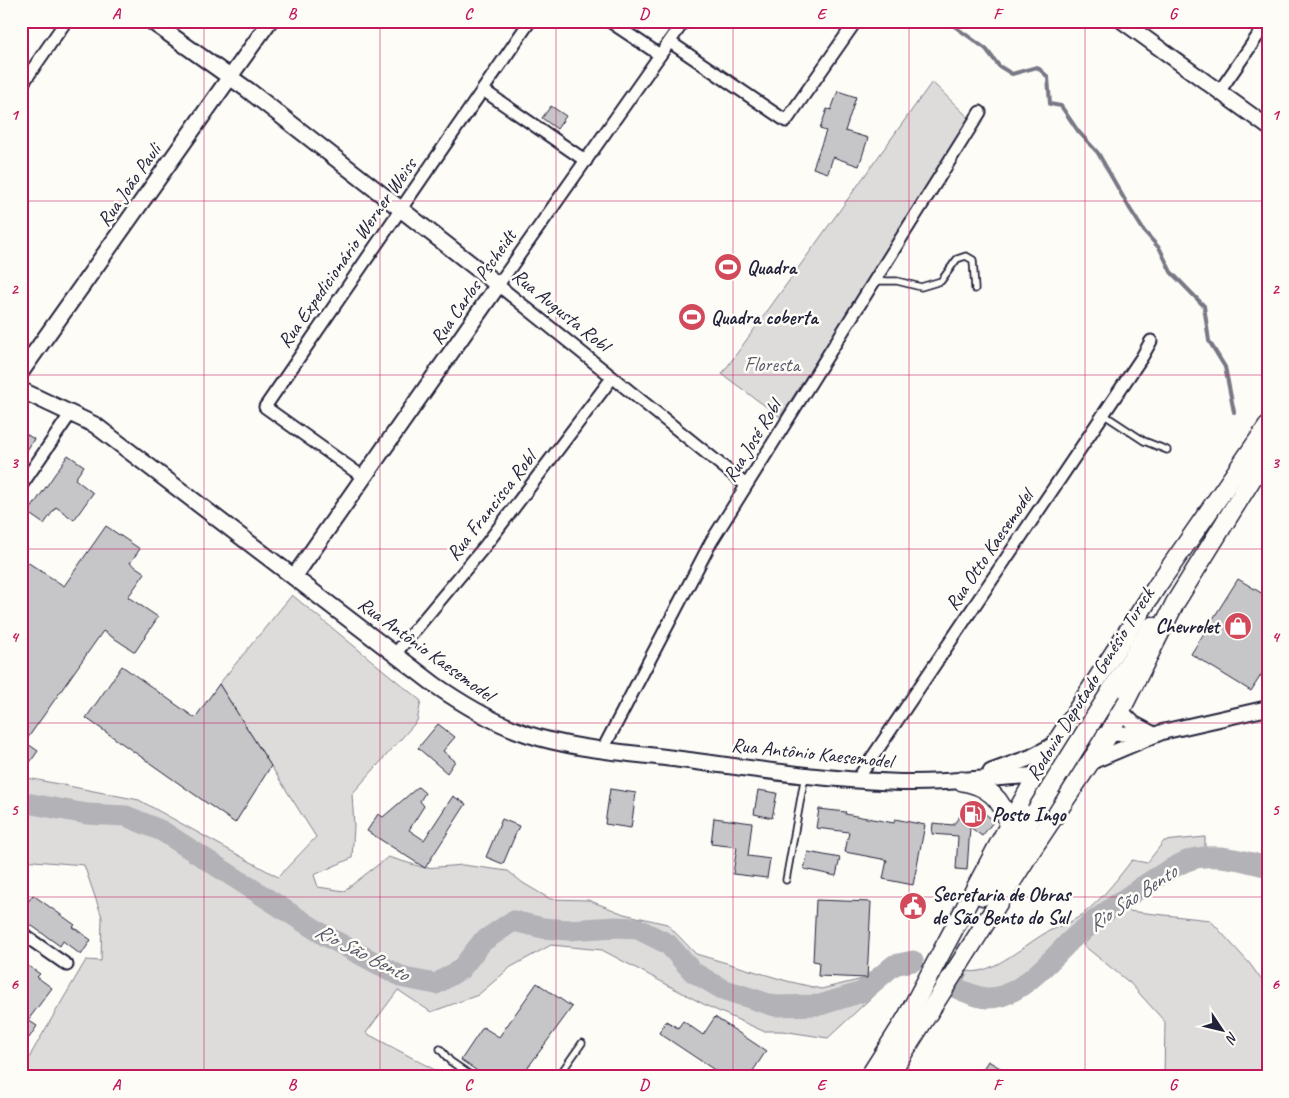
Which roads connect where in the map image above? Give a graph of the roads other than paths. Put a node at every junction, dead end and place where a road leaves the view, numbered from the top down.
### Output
1 (66, 21) edge
2 (151, 21) edge
3 (270, 21) edge
4 (530, 21) edge
5 (610, 21) edge
6 (684, 21) edge
7 (856, 21) edge
8 (1122, 21) edge
9 (1268, 21) edge
10 (670, 42) junction
11 (660, 55) junction
12 (230, 77) junction
13 (21, 86) edge
14 (483, 90) junction
15 (1218, 92) junction
16 (980, 112) dead end
17 (1268, 128) edge
18 (586, 161) junction
19 (401, 209) junction
20 (876, 281) junction
21 (498, 285) junction
22 (975, 289) dead end
23 (1151, 341) dead end
24 (21, 372) edge
25 (612, 378) junction
26 (21, 390) edge
27 (71, 413) junction
28 (1103, 414) junction
29 (1268, 426) edge
30 (1268, 440) edge
31 (1167, 450) dead end
32 (1268, 453) edge
33 (363, 477) junction
34 (746, 484) junction
35 (21, 486) edge
36 (294, 577) junction
37 (395, 654) junction
38 (1268, 708) edge
39 (1120, 710) junction
40 (1157, 733) junction
41 (1109, 734) junction
42 (1080, 738) junction
43 (1054, 746) junction
44 (603, 749) junction
45 (1091, 762) junction
46 (1060, 772) junction
47 (805, 775) junction
48 (1037, 775) junction
49 (857, 780) junction
50 (961, 780) junction
51 (1009, 825) junction
52 (786, 880) dead end
53 (21, 933) edge
54 (67, 965) dead end
55 (905, 1021) junction
56 (582, 1043) dead end
57 (440, 1049) dead end
58 (473, 1077) edge
59 (558, 1077) edge
60 (869, 1077) edge
61 (888, 1077) edge

1 - 13 street
2 - 12 main road, Rua Augusta Robl
3 - 12 street, Rua João Pauli
4 - 14 street, Rua Expedicionário Werner Weiss
5 - 11 street
6 - 10 street, Rua Carlos Pscheidt
7 - 10 street
8 - 15 street
9 - 15 street
10 - 11 street, Rua Carlos Pscheidt
11 - 18 street, Rua Carlos Pscheidt
12 - 19 main road, Rua Augusta Robl
12 - 24 main road, Rua João Pauli
14 - 18 street
14 - 19 street, Rua Expedicionário Werner Weiss
15 - 17 street
16 - 20 street, Rua José Robl
18 - 21 street, Rua Carlos Pscheidt
19 - 21 main road, Rua Augusta Robl
19 - 33 street, Rua Expedicionário Werner Weiss
20 - 22 lane
20 - 34 street, Rua José Robl
21 - 25 street, Rua Augusta Robl
21 - 33 main road, Rua Carlos Pscheidt
23 - 28 street, Rua Otto Kaesemodel
25 - 34 street, Rua Augusta Robl
25 - 37 street, Rua Francisca Robl
26 - 27 main road, Rua Antônio Kaesemodel
27 - 35 street
27 - 36 main road, Rua Antônio Kaesemodel
28 - 31 lane
28 - 49 street, Rua Otto Kaesemodel
29 - 43 main road
30 - 55 main road, Rodovia Deputado Genésio Tureck, bridge
32 - 39 main road
33 - 36 main road, Rua Carlos Pscheidt
34 - 44 street, Rua José Robl
36 - 37 main road, Rua Antônio Kaesemodel
37 - 44 main road, Rua Antônio Kaesemodel
38 - 40 street, Rua Antônio Kaesemodel
39 - 40 street
39 - 41 main road
40 - 41 street, Rua Antônio Kaesemodel
40 - 45 street, Rua Antônio Kaesemodel
41 - 42 street, Rua Antônio Kaesemodel
41 - 45 main road
42 - 43 main road, Rua Antônio Kaesemodel
42 - 45 main road
43 - 46 main road
43 - 48 main road
43 - 50 main road, Rua Antônio Kaesemodel
44 - 47 main road, Rua Antônio Kaesemodel
45 - 46 main road, Rua Antônio Kaesemodel
45 - 61 main road
46 - 48 main road, Rua Antônio Kaesemodel
47 - 49 main road, Rua Antônio Kaesemodel
47 - 52 lane
48 - 50 main road, Rua Antônio Kaesemodel
48 - 51 main road
49 - 50 main road, Rua Antônio Kaesemodel
50 - 51 main road
51 - 55 main road
53 - 54 street
55 - 60 main road, Rodovia Deputado Genésio Tureck
56 - 59 lane
57 - 58 lane

